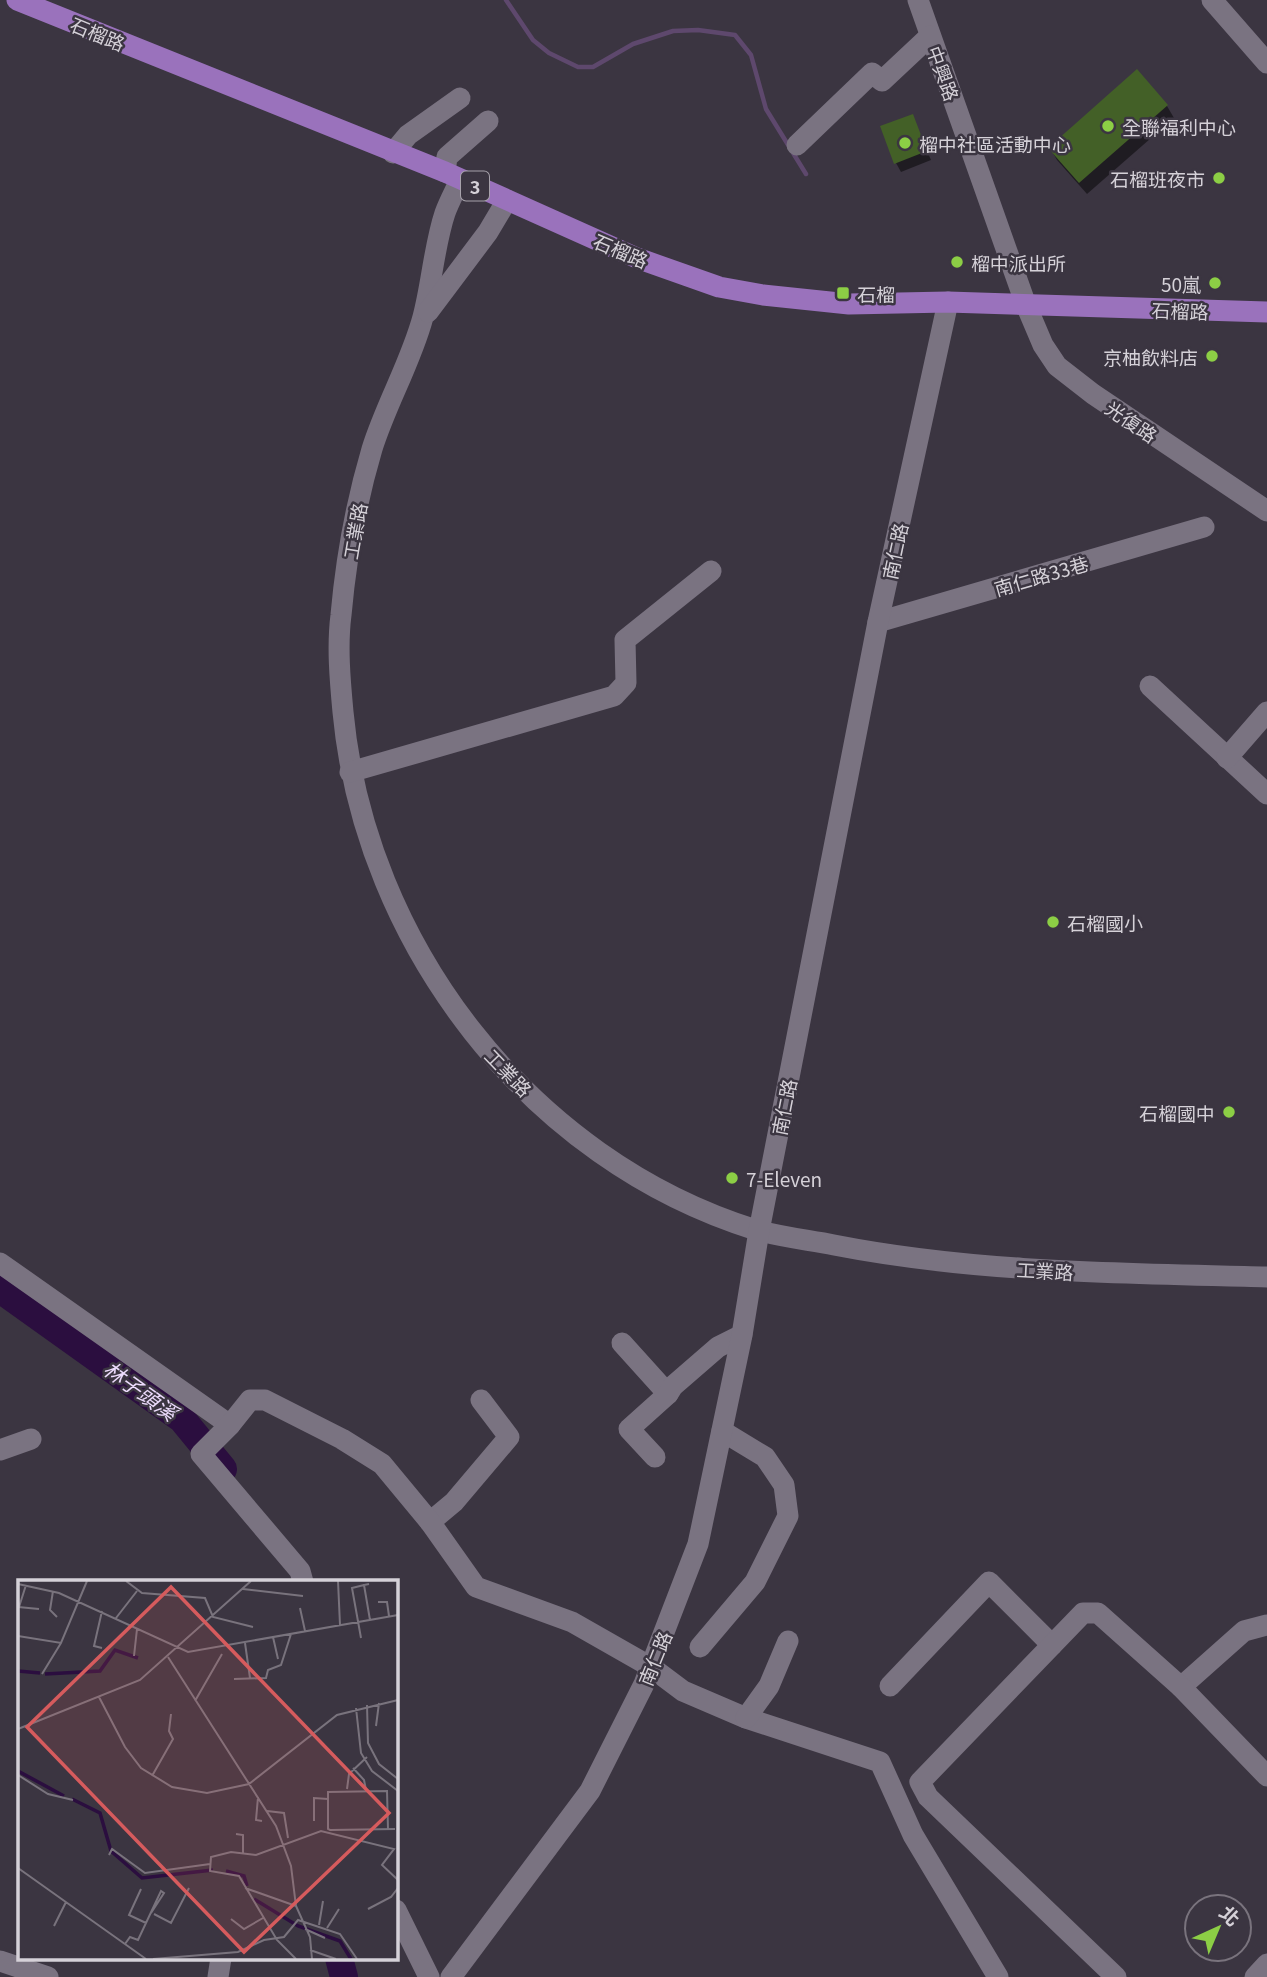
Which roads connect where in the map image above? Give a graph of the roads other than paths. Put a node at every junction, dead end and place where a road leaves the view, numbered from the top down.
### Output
1 (17, 0) edge
2 (918, 0) edge
3 (1212, 0) edge
4 (930, 36) junction
5 (1267, 64) edge
6 (460, 99) dead end
7 (488, 121) dead end
8 (797, 145) dead end
9 (393, 153) junction
10 (452, 176) junction
11 (507, 200) junction
12 (948, 302) junction
13 (1026, 304) junction
14 (1267, 312) edge
15 (423, 320) junction
16 (1267, 512) edge
17 (1204, 527) dead end
18 (711, 571) dead end
19 (878, 622) junction
20 (1150, 686) dead end
21 (1267, 712) edge
22 (1227, 758) junction
23 (351, 772) junction
24 (1267, 794) edge
25 (759, 1231) junction
26 (0, 1263) edge
27 (1267, 1277) edge
28 (742, 1335) junction
29 (622, 1343) dead end
30 (668, 1394) junction
31 (481, 1400) dead end
32 (230, 1425) junction
33 (722, 1431) junction
34 (31, 1439) dead end
35 (0, 1450) edge
36 (655, 1457) dead end
37 (430, 1522) junction
38 (303, 1580) edge
39 (1267, 1625) edge
40 (788, 1641) dead end
41 (1052, 1645) junction
42 (700, 1647) dead end
43 (651, 1667) junction
44 (890, 1686) dead end
45 (1181, 1686) junction
46 (746, 1718) junction
47 (1266, 1772) edge
48 (397, 1912) edge
49 (0, 1961) edge
50 (1267, 1964) edge
51 (48, 1977) edge
52 (429, 1977) edge
53 (451, 1977) edge
54 (998, 1977) edge
55 (1116, 1977) edge
56 (1255, 1977) edge

1 - 9 main road, 石榴路 / 3
2 - 4 street, 中興路
3 - 5 street
4 - 8 street
4 - 13 street, 中興路
6 - 9 street
7 - 10 street, 工業路
9 - 10 main road, 石榴路 / 3
10 - 11 main road, 石榴路 / 3
10 - 15 street, 工業路
11 - 12 main road, 石榴路 / 3
11 - 15 street, 工業路
12 - 13 main road, 石榴路 / 3
12 - 19 street, 南仁路
13 - 14 main road, 石榴路 / 3
13 - 16 street, 光復路
15 - 23 street, 工業路
17 - 19 street, 南仁路33巷
18 - 23 street
19 - 25 street, 南仁路
20 - 22 street
21 - 22 street
22 - 24 street
23 - 25 street, 工業路
25 - 27 street, 工業路
25 - 28 street, 南仁路
26 - 32 street
28 - 30 street
28 - 33 street, 南仁路
29 - 30 street
30 - 36 street
31 - 37 street
32 - 37 street
32 - 38 street
33 - 42 street
33 - 43 street, 南仁路
34 - 35 street
37 - 43 street
39 - 45 street
40 - 46 street
41 - 44 street
41 - 45 street
41 - 55 street
43 - 46 street
43 - 53 street, 南仁路
45 - 47 street
46 - 54 street
48 - 52 street
49 - 51 street
50 - 56 street

